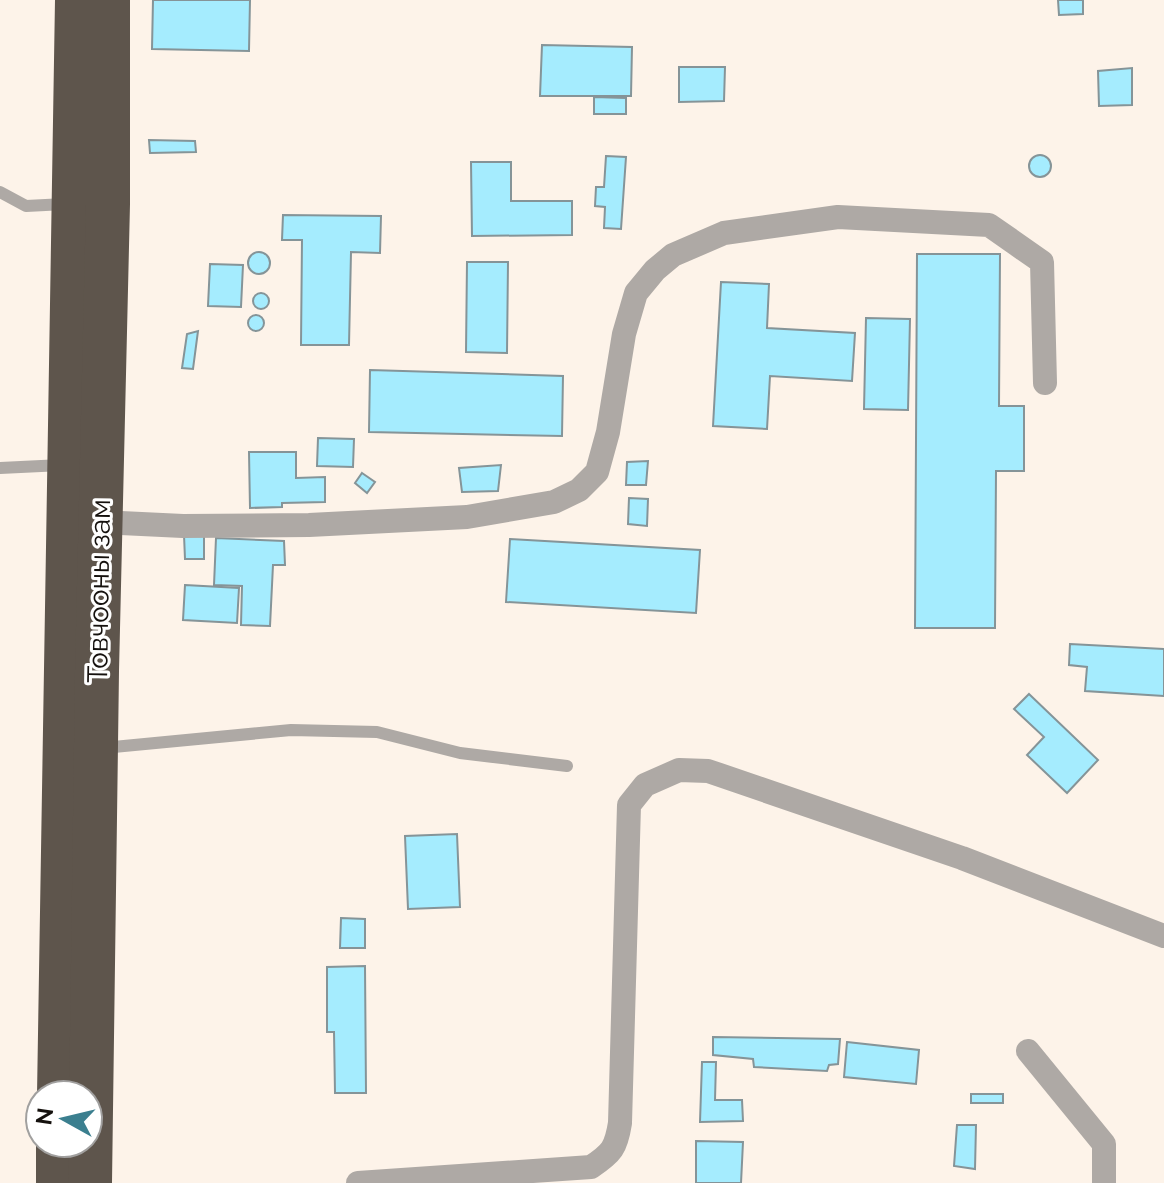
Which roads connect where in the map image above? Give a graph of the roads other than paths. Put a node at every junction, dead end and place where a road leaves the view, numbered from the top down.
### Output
1 (77, 0) edge
2 (108, 0) edge
3 (0, 192) edge
4 (75, 204) junction
5 (1045, 383) dead end
6 (69, 464) junction
7 (0, 468) edge
8 (100, 522) junction
9 (96, 749) junction
10 (567, 766) dead end
11 (1164, 936) edge
12 (1028, 1051) dead end
13 (59, 1079) edge
14 (58, 1159) edge
15 (58, 1183) edge
16 (90, 1183) edge
17 (358, 1183) edge
18 (1104, 1183) edge

1 - 4 highway, Товчооны зам
2 - 8 highway, Товчооны зам
3 - 4 lane
4 - 6 highway, Товчооны зам
5 - 8 street
6 - 7 lane
6 - 13 highway, Товчооны зам
8 - 9 highway, Товчооны зам
9 - 10 lane
9 - 16 highway, Товчооны зам
11 - 17 street
12 - 18 street
14 - 15 highway

